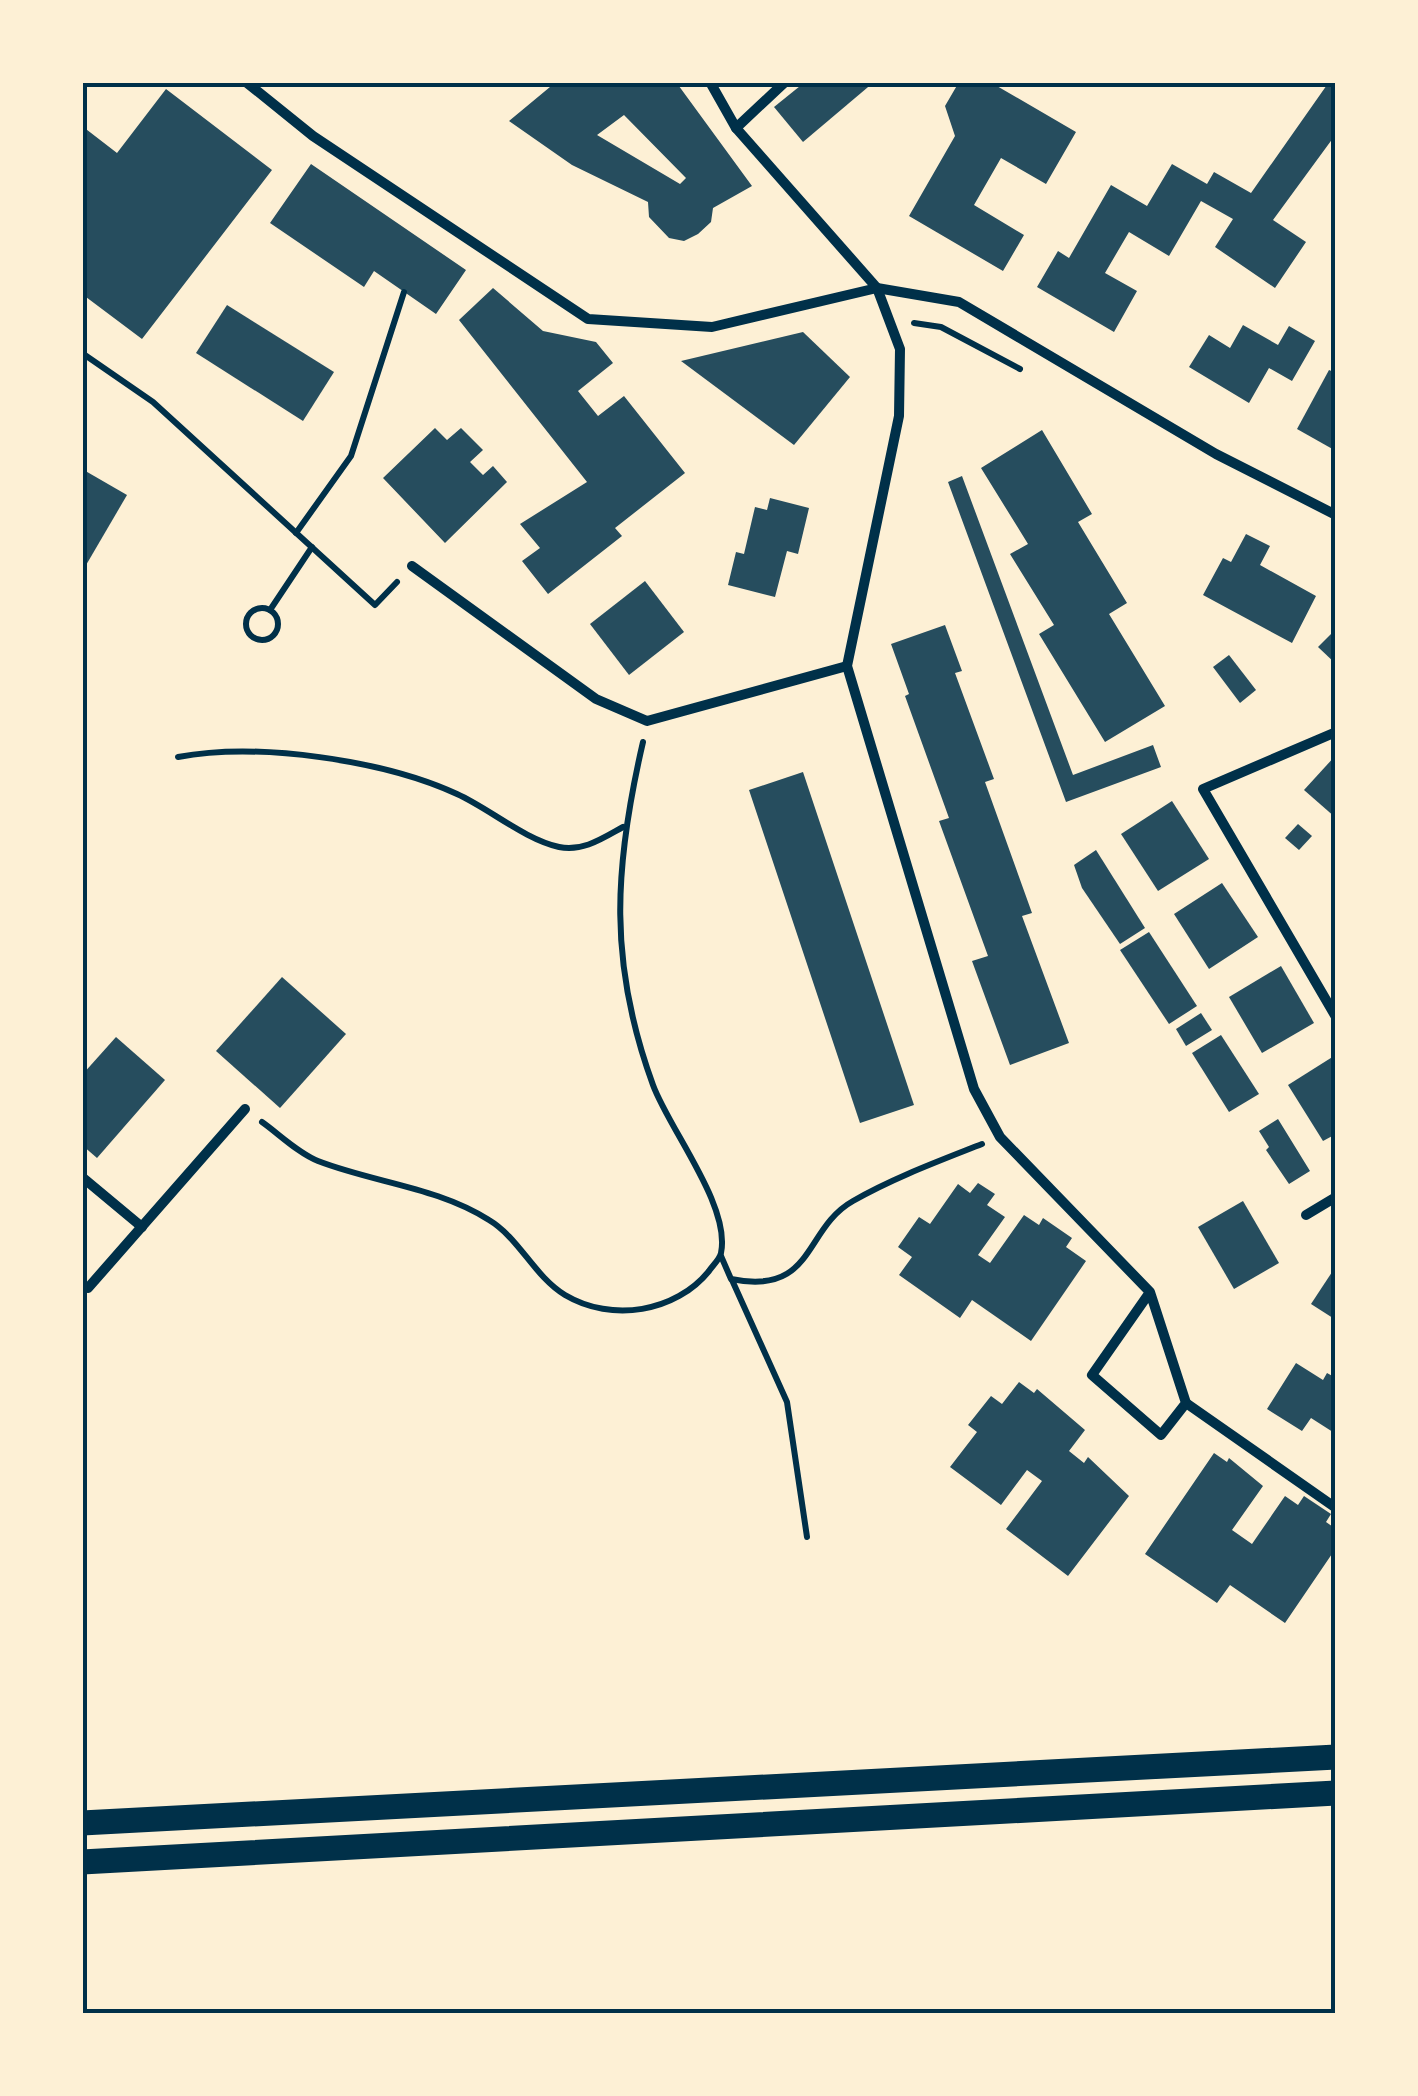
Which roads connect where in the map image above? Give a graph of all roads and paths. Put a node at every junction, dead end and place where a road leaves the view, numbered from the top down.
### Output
1 (246, 82) edge
2 (710, 82) edge
3 (786, 82) edge
4 (736, 128) junction
5 (877, 288) junction
6 (404, 292) dead end
7 (82, 353) edge
8 (1336, 515) edge
9 (296, 533) junction
10 (312, 547) junction
11 (412, 566) joint
12 (270, 610) junction
13 (847, 666) junction
14 (648, 721) junction
15 (1336, 732) edge
16 (178, 757) dead end
17 (624, 826) junction
18 (1336, 1018) edge
19 (245, 1109) joint
20 (1000, 1137) junction
21 (82, 1177) edge
22 (1336, 1197) edge
23 (1306, 1215) dead end
24 (142, 1227) junction
25 (721, 1256) junction
26 (732, 1279) junction
27 (88, 1288) dead end
28 (1150, 1292) junction
29 (1186, 1403) junction
30 (1336, 1508) edge
31 (807, 1537) dead end
32 (1336, 1757) edge
33 (1336, 1793) edge
34 (82, 1823) edge
35 (82, 1862) edge

1 - 5 street
2 - 4 street
3 - 4 street
4 - 5 street
5 - 8 street
5 - 13 street
6 - 9 path
7 - 9 path
9 - 10 path
10 - 11 path
10 - 12 path
11 - 14 street
12 - 12 path
13 - 14 street
13 - 20 street
14 - 17 path
15 - 18 street
16 - 17 path
17 - 25 path
19 - 24 street
19 - 25 path
20 - 26 path
20 - 28 street
21 - 24 street
22 - 23 street
24 - 27 street
25 - 26 path
26 - 31 path
28 - 29 street
28 - 29 street
29 - 30 street
32 - 34 main road
33 - 35 main road

